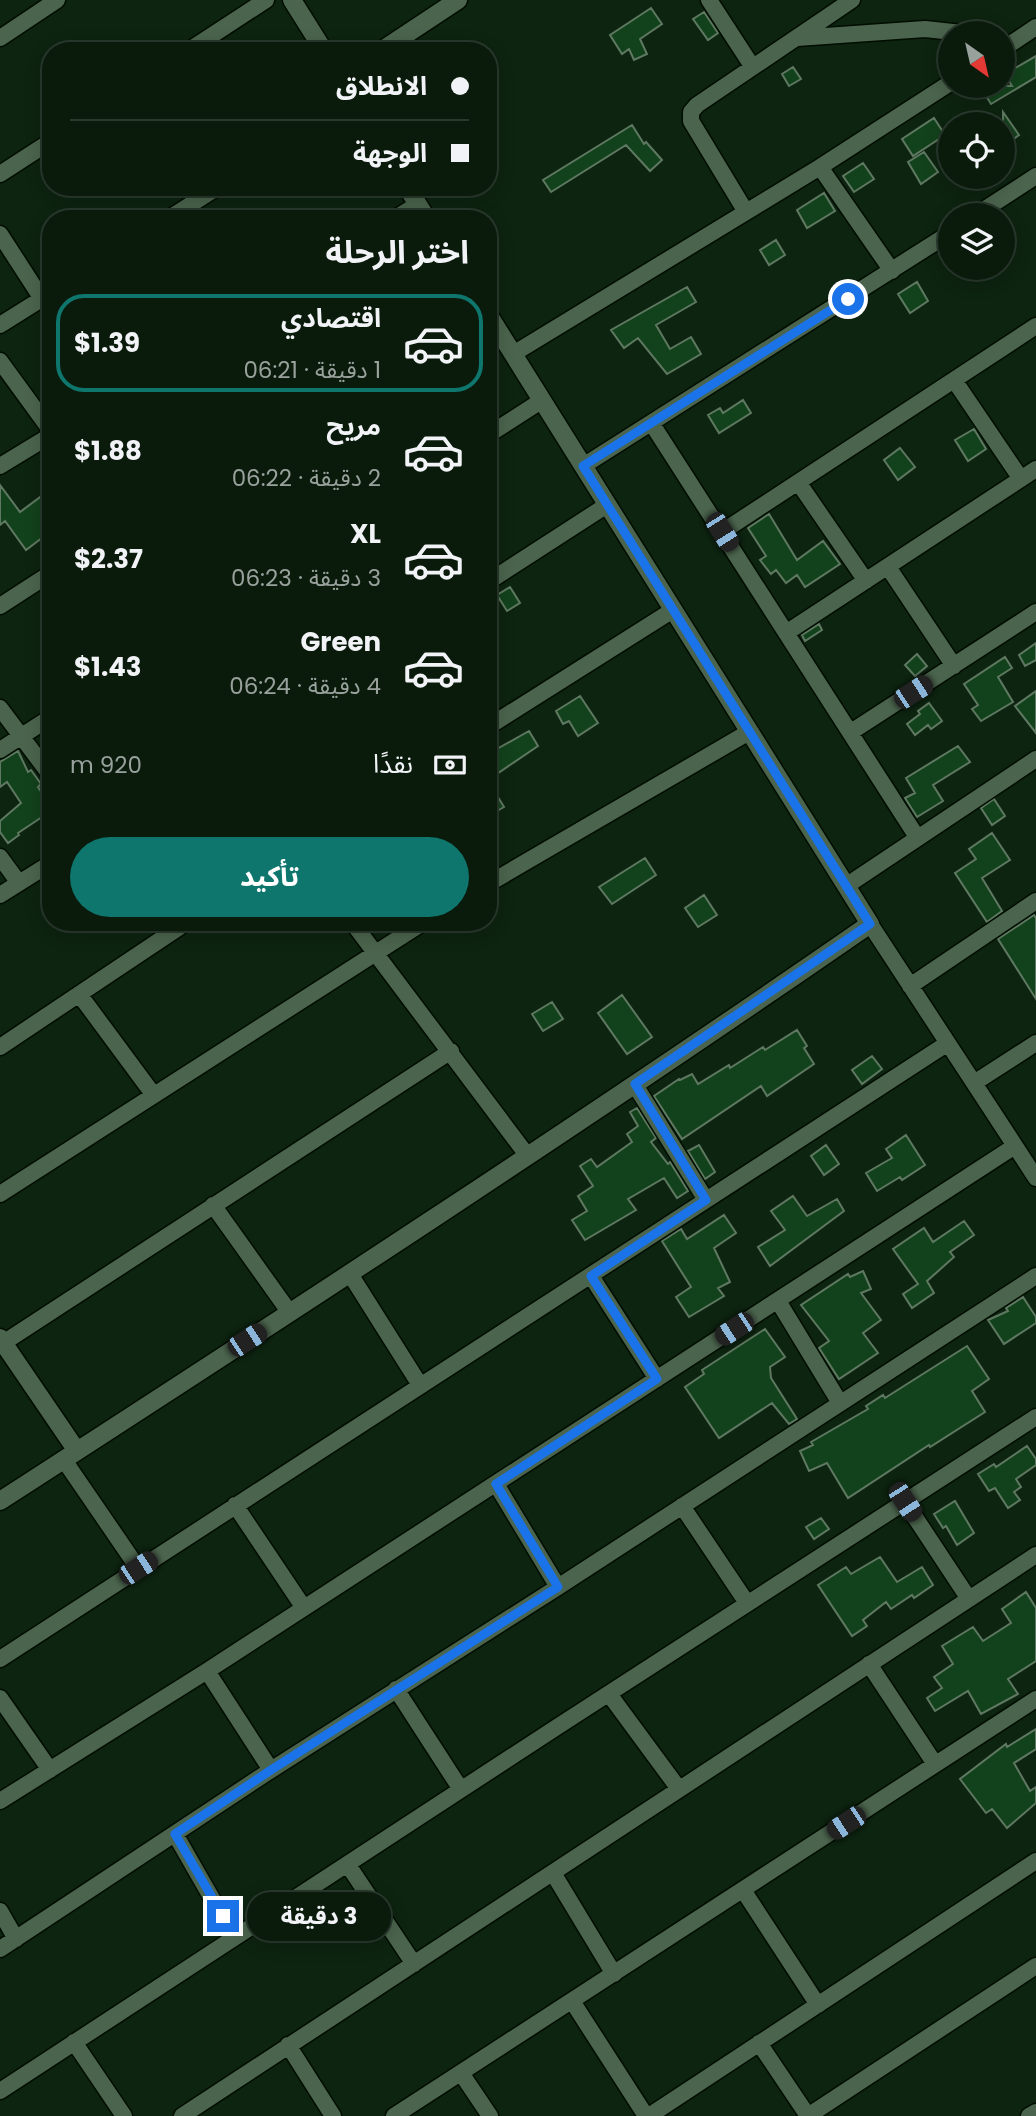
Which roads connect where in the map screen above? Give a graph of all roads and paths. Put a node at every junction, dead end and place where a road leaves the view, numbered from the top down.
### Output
1 (57, 0) edge
2 (265, 0) edge
3 (292, 0) edge
4 (458, 0) edge
5 (709, 0) edge
6 (852, 0) edge
7 (1036, 27) edge
8 (938, 30) edge
9 (1015, 36) edge
10 (0, 38) edge
11 (794, 38) junction
12 (202, 42) edge
13 (318, 42) edge
14 (395, 42) edge
15 (752, 66) junction
16 (938, 91) edge
17 (42, 147) edge
18 (820, 167) junction
19 (0, 174) edge
20 (1036, 176) edge
21 (204, 196) edge
22 (994, 203) edge
23 (182, 210) edge
24 (746, 212) junction
25 (0, 234) edge
26 (938, 241) edge
27 (892, 271) junction
28 (42, 291) edge
29 (42, 299) edge
30 (0, 325) edge
31 (1036, 326) edge
32 (497, 328) edge
33 (513, 354) junction
34 (0, 361) edge
35 (954, 380) junction
36 (541, 401) junction
37 (42, 420) edge
38 (652, 424) junction
39 (497, 429) edge
40 (42, 439) edge
41 (0, 466) edge
42 (583, 466) junction
43 (1036, 469) edge
44 (1021, 479) junction
45 (798, 482) junction
46 (607, 505) junction
47 (722, 532) junction
48 (888, 566) junction
49 (497, 576) edge
50 (42, 579) edge
51 (866, 581) junction
52 (0, 606) edge
53 (673, 610) junction
54 (1036, 612) edge
55 (786, 634) junction
56 (954, 666) junction
57 (0, 708) edge
58 (497, 721) edge
59 (42, 722) edge
60 (749, 732) junction
61 (851, 732) junction
62 (21, 735) junction
63 (0, 750) edge
64 (1036, 759) edge
65 (42, 764) edge
66 (917, 837) junction
67 (0, 857) edge
68 (42, 869) edge
69 (497, 879) edge
70 (19, 883) junction
71 (846, 886) junction
72 (0, 895) edge
73 (1036, 901) edge
74 (870, 924) junction
75 (174, 931) edge
76 (358, 931) edge
77 (410, 931) edge
78 (374, 954) junction
79 (910, 986) junction
80 (79, 994) junction
81 (948, 1043) junction
82 (1036, 1043) edge
83 (0, 1047) edge
84 (450, 1051) junction
85 (974, 1083) junction
86 (635, 1084) junction
87 (153, 1094) junction
88 (1015, 1146) junction
89 (527, 1154) junction
90 (1036, 1178) edge
91 (0, 1194) edge
92 (706, 1200) junction
93 (213, 1205) junction
94 (350, 1274) junction
95 (591, 1276) junction
96 (1036, 1276) edge
97 (778, 1301) junction
98 (290, 1312) junction
99 (1, 1342) edge
100 (657, 1379) junction
101 (420, 1385) junction
102 (840, 1403) junction
103 (1036, 1417) edge
104 (70, 1455) junction
105 (496, 1484) junction
106 (0, 1501) edge
107 (905, 1502) junction
108 (235, 1505) junction
109 (682, 1506) junction
110 (1036, 1555) edge
111 (138, 1568) junction
112 (558, 1587) junction
113 (969, 1599) junction
114 (747, 1603) junction
115 (304, 1608) junction
116 (0, 1659) edge
117 (869, 1664) junction
118 (207, 1671) junction
119 (397, 1689) junction
120 (609, 1694) junction
121 (0, 1698) edge
122 (1035, 1702) edge
123 (935, 1764) junction
124 (50, 1770) junction
125 (271, 1770) junction
126 (460, 1788) junction
127 (679, 1789) junction
128 (0, 1801) edge
129 (175, 1834) junction
130 (1036, 1861) edge
131 (348, 1865) junction
132 (553, 1873) junction
133 (743, 1890) junction
134 (0, 1912) edge
135 (234, 1937) junction
136 (16, 1938) junction
137 (0, 1949) edge
138 (414, 1964) junction
139 (1036, 1966) edge
140 (614, 1974) junction
141 (572, 2001) junction
142 (818, 2005) junction
143 (74, 2042) junction
144 (759, 2043) junction
145 (288, 2045) junction
146 (461, 2073) junction
147 (0, 2091) edge
148 (1036, 2112) edge
149 (124, 2116) edge
150 (182, 2116) edge
151 (333, 2116) edge
152 (394, 2116) edge
153 (490, 2116) edge
154 (647, 2116) edge
155 (808, 2116) edge
156 (1029, 2116) edge

1 - 10 street
2 - 12 street
3 - 13 street
4 - 14 street
5 - 15 street
6 - 11 street
7 - 9 street
8 - 11 street
11 - 15 street
15 - 24 street
16 - 18 street
17 - 19 street
18 - 24 street
18 - 27 street
20 - 22 street
21 - 23 street
24 - 33 street
25 - 28 street
26 - 27 street
27 - 38 street
29 - 30 street
31 - 35 street
32 - 33 street
33 - 36 street
34 - 37 street
35 - 44 street
35 - 45 street
36 - 39 street
36 - 42 street
38 - 42 street
38 - 47 street
40 - 41 street
42 - 46 street
43 - 44 street
44 - 48 street
45 - 47 street
45 - 51 street
46 - 49 street
46 - 53 street
47 - 55 street
48 - 51 street
48 - 56 street
50 - 52 street
51 - 55 street
53 - 58 street
53 - 60 street
54 - 56 street
55 - 61 street
56 - 61 street
57 - 62 street
59 - 62 street
60 - 69 street
60 - 71 street
61 - 66 street
62 - 63 street
62 - 65 street
64 - 66 street
66 - 71 street
67 - 70 street
68 - 70 street
70 - 72 street
71 - 74 street
73 - 79 street
74 - 79 street
74 - 86 street
75 - 80 street
76 - 78 street
77 - 78 street
78 - 84 street
78 - 87 street
79 - 81 street
80 - 83 street
80 - 87 street
81 - 85 street
81 - 92 street
82 - 85 street
84 - 89 street
84 - 93 street
85 - 88 street
86 - 89 street
86 - 92 street
87 - 91 street
88 - 90 street
88 - 97 street
89 - 94 street
92 - 95 street
93 - 98 street
93 - 99 street
94 - 98 street
94 - 101 street
95 - 100 street
95 - 101 street
96 - 102 street
97 - 100 street
97 - 102 street
98 - 104 street
99 - 104 street
100 - 105 street
101 - 108 street
102 - 109 street
103 - 107 street
104 - 106 street
104 - 111 street
105 - 112 street
105 - 115 street
107 - 113 street
107 - 114 street
108 - 111 street
108 - 115 street
109 - 112 street
109 - 114 street
110 - 113 street
111 - 116 street
112 - 119 street
113 - 117 street
114 - 120 street
115 - 118 street
117 - 123 street
117 - 127 street
118 - 124 street
118 - 125 street
119 - 125 street
119 - 126 street
120 - 126 street
120 - 127 street
121 - 124 street
122 - 123 street
123 - 133 street
124 - 128 street
125 - 129 street
126 - 131 street
127 - 132 street
129 - 135 street
129 - 136 street
130 - 142 street
131 - 135 street
131 - 138 street
132 - 138 street
132 - 140 street
133 - 140 street
133 - 142 street
134 - 136 street
135 - 143 street
136 - 137 street
138 - 145 street
139 - 155 street
140 - 141 street
141 - 146 street
141 - 154 street
142 - 144 street
143 - 147 street
143 - 149 street
144 - 154 street
144 - 155 street
145 - 150 street
145 - 151 street
146 - 152 street
146 - 153 street
148 - 156 street

